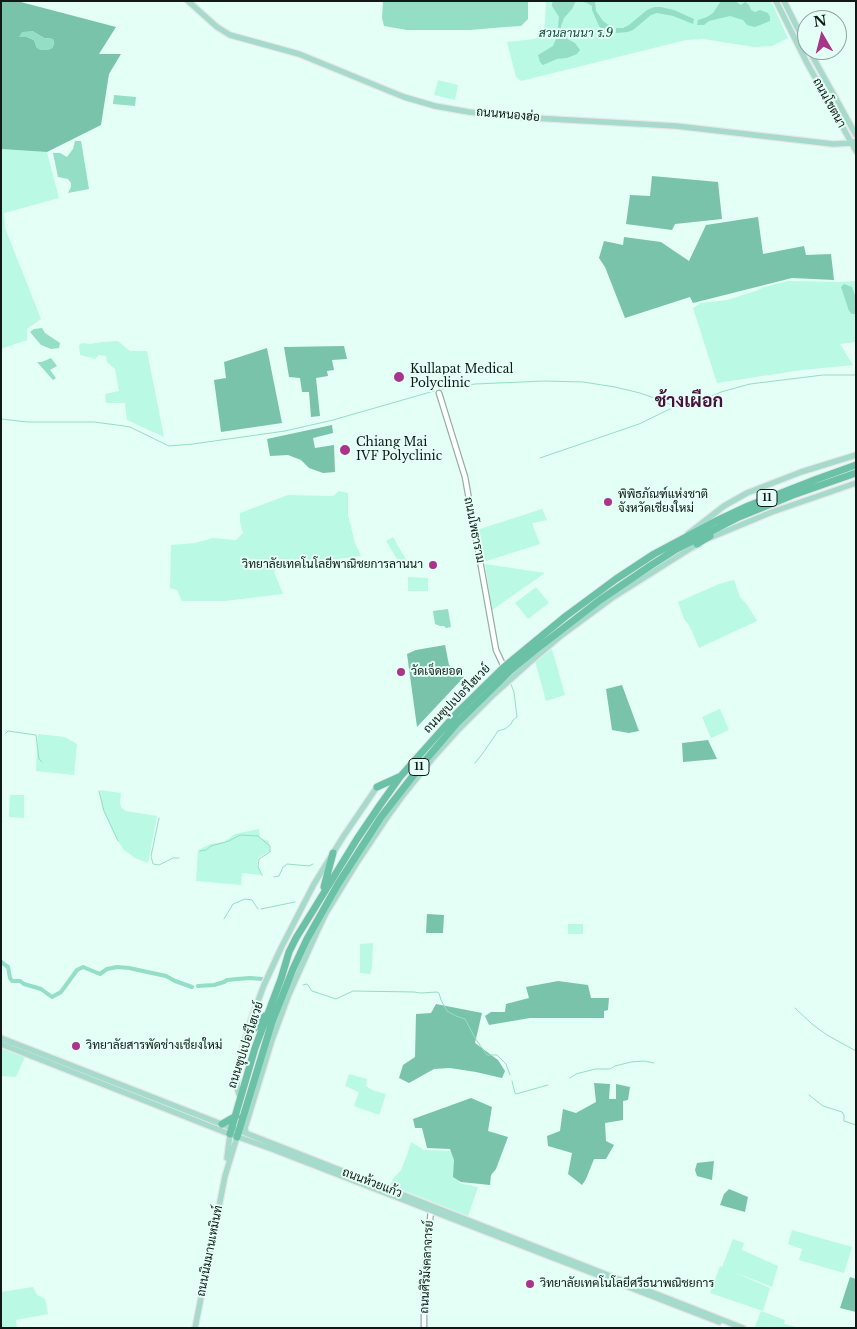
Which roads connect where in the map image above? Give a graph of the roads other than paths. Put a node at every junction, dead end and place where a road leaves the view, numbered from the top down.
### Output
1 (188, 1) edge
2 (776, 1) edge
3 (784, 1) edge
4 (797, 26) edge
5 (814, 60) joint
6 (807, 63) junction
7 (842, 127) junction
8 (856, 135) edge
9 (854, 142) edge
10 (833, 144) junction
11 (856, 151) edge
12 (439, 393) dead end
13 (856, 455) edge
14 (856, 465) edge
15 (856, 473) edge
16 (856, 483) edge
17 (739, 517) junction
18 (682, 538) junction
19 (697, 544) junction
20 (562, 635) junction
21 (550, 638) junction
22 (504, 667) junction
23 (400, 777) junction
24 (377, 787) joint
25 (333, 853) junction
26 (356, 864) junction
27 (338, 884) junction
28 (322, 895) junction
29 (302, 928) junction
30 (299, 956) junction
31 (282, 1012) junction
32 (267, 1014) junction
33 (272, 1022) junction
34 (268, 1034) junction
35 (1, 1038) edge
36 (246, 1038) junction
37 (1, 1044) edge
38 (269, 1048) junction
39 (63, 1066) junction
40 (241, 1098) junction
41 (234, 1134) junction
42 (432, 1209) junction
43 (577, 1265) junction
44 (195, 1328) edge
45 (424, 1328) edge
46 (733, 1328) edge
47 (744, 1328) edge

1 - 10 main road, ถนนหนองฮ่อ
2 - 6 main road, ถนนโชตนา
3 - 4 main road, ถนนโชตนา
5 - 6 main road
5 - 8 main road, ถนนโชตนา
6 - 7 main road, ถนนโชตนา
7 - 9 main road, ถนนโชตนา
7 - 10 main road
9 - 10 main road, ถนนหนองฮ่อ
9 - 11 main road, ถนนโชตนา
12 - 22 street, ถนนโพธาราม
13 - 18 main road
14 - 18 highway, ถนนซุปเปอร์ไฮเวย์ / 11
15 - 17 highway, ถนนซุปเปอร์ไฮเวย์ / 11
16 - 19 main road, ถนนนิมมานเหมินท์
17 - 19 highway
17 - 21 highway, ถนนซุปเปอร์ไฮเวย์ / 11
18 - 22 highway, ถนนซุปเปอร์ไฮเวย์ / 11
19 - 20 main road, ถนนนิมมานเหมินท์
20 - 21 highway
20 - 26 main road, ถนนนิมมานเหมินท์
21 - 27 highway, ถนนซุปเปอร์ไฮเวย์ / 11
22 - 23 highway, ถนนซุปเปอร์ไฮเวย์ / 11
23 - 24 highway
23 - 28 highway, ถนนซุปเปอร์ไฮเวย์ / 11
24 - 25 main road
25 - 28 highway
25 - 36 main road
26 - 27 highway
26 - 31 main road, ถนนนิมมานเหมินท์
27 - 30 highway, ถนนซุปเปอร์ไฮเวย์ / 11
28 - 29 highway, ถนนซุปเปอร์ไฮเวย์ / 11
29 - 30 highway
29 - 32 highway, ถนนซุปเปอร์ไฮเวย์ / 11
30 - 33 highway, ถนนซุปเปอร์ไฮเวย์ / 11
31 - 33 highway
31 - 38 main road, ถนนนิมมานเหมินท์
32 - 36 highway
32 - 40 highway, ถนนซุปเปอร์ไฮเวย์ / 11
33 - 34 highway, ถนนซุปเปอร์ไฮเวย์ / 11
34 - 38 highway
34 - 41 highway, ถนนซุปเปอร์ไฮเวย์ / 11
35 - 39 main road, ถนนห้วยแก้ว
36 - 40 main road
37 - 39 main road, ถนนห้วยแก้ว
38 - 41 main road, ถนนนิมมานเหมินท์
39 - 41 main road, ถนนห้วยแก้ว
40 - 41 highway, ถนนซุปเปอร์ไฮเวย์ / 11
41 - 42 main road, ถนนห้วยแก้ว
41 - 44 main road, ถนนนิมมานเหมินท์ / 11
42 - 43 main road, ถนนห้วยแก้ว
42 - 45 street, ถนนศิริมังคลาจารย์
43 - 46 main road, ถนนห้วยแก้ว
43 - 47 main road, ถนนห้วยแก้ว

